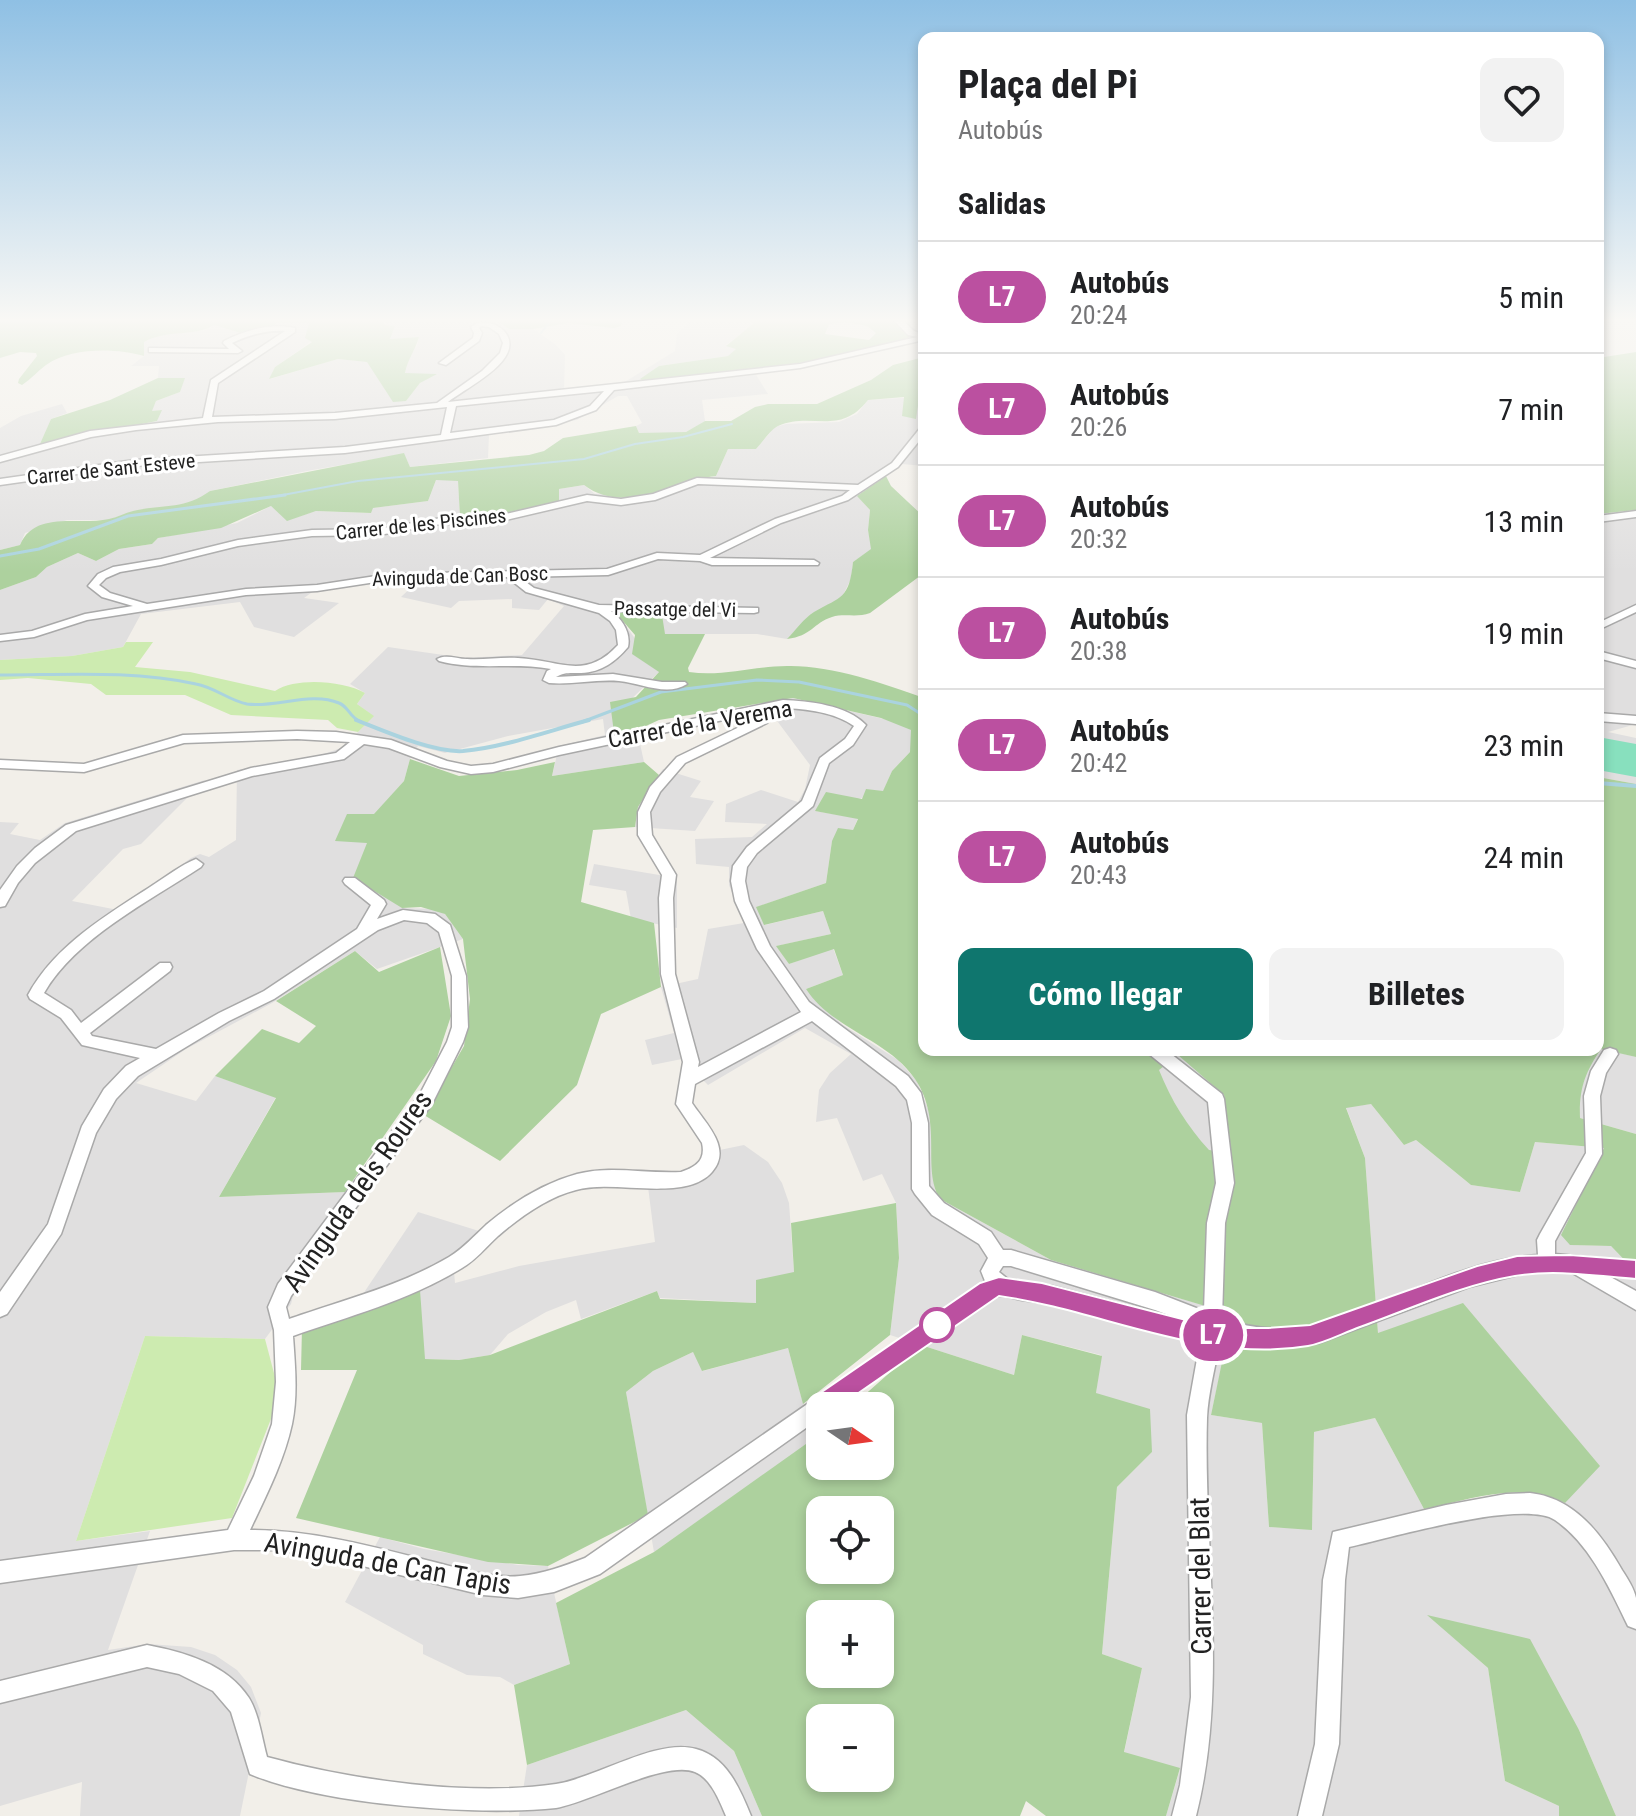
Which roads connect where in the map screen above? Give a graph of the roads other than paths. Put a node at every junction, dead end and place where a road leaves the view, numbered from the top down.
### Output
1 (210, 403) edge
2 (442, 403) edge
3 (474, 403) edge
4 (597, 403) edge
5 (452, 405) junction
6 (439, 406) junction
7 (207, 419) junction
8 (918, 436) edge
9 (445, 437) junction
10 (0, 459) edge
11 (0, 482) edge
12 (861, 488) junction
13 (1636, 514) edge
14 (1604, 518) edge
15 (702, 558) junction
16 (814, 563) dead end
17 (510, 575) junction
18 (147, 607) junction
19 (596, 608) junction
20 (1636, 608) edge
21 (754, 610) dead end
22 (1604, 624) edge
23 (0, 638) edge
24 (1604, 656) edge
25 (443, 659) dead end
26 (1636, 665) edge
27 (561, 670) junction
28 (681, 684) dead end
29 (770, 707) junction
30 (1604, 717) edge
31 (1636, 720) edge
32 (362, 739) junction
33 (0, 764) edge
34 (196, 864) dead end
35 (350, 881) dead end
36 (0, 902) edge
37 (362, 932) junction
38 (165, 967) dead end
39 (813, 1013) junction
40 (79, 1033) junction
41 (1610, 1054) dead end
42 (159, 1056) junction
43 (1163, 1056) edge
44 (690, 1079) junction
45 (1008, 1260) junction
46 (1549, 1264) junction
47 (1570, 1265) junction
48 (1636, 1270) edge
49 (1006, 1288) junction
50 (1636, 1301) edge
51 (0, 1308) edge
52 (283, 1330) junction
53 (1212, 1330) junction
54 (840, 1392) edge
55 (806, 1416) edge
56 (234, 1540) junction
57 (0, 1572) edge
58 (1636, 1618) edge
59 (0, 1692) edge
60 (739, 1816) edge
61 (1184, 1816) edge
62 (1310, 1816) edge

1 - 7 street
2 - 6 street
3 - 5 street
4 - 9 street, Carrer de Sant Esteve
5 - 6 street
5 - 9 street
6 - 7 street
7 - 10 street
8 - 12 street, Avinguda de Can Bosc
9 - 11 street, Carrer de Sant Esteve
12 - 15 street, Avinguda de Can Bosc
12 - 18 street, Carrer de les Piscines
13 - 14 street
15 - 16 street
15 - 17 street, Avinguda de Can Bosc
17 - 18 street, Avinguda de Can Bosc
17 - 19 street
18 - 23 street, Avinguda de Can Bosc
19 - 21 street, Passatge del Vi
19 - 27 street
20 - 22 street
24 - 26 street
25 - 27 street
27 - 28 street
29 - 32 street, Carrer de la Verema
29 - 39 street, Carrer de la Verema
29 - 44 street
30 - 31 street
32 - 33 street, Carrer de la Verema
32 - 36 street
34 - 40 street
35 - 37 street
37 - 42 street, Avinguda dels Roures
37 - 52 street, Avinguda dels Roures
38 - 40 street
39 - 44 street
39 - 45 street, Carrer de la Verema
40 - 42 street
41 - 46 street
42 - 51 street, Avinguda dels Roures
43 - 53 street, Carrer del Blat
44 - 52 street
45 - 49 street
45 - 49 street
45 - 53 street
46 - 47 street
46 - 53 street
47 - 48 street
47 - 50 street
49 - 53 street
49 - 54 street, Avinguda de Can Tapis
52 - 56 street, Avinguda dels Roures
53 - 61 street, Carrer del Blat
55 - 56 street, Avinguda de Can Tapis
56 - 57 street, Avinguda de Can Tapis
58 - 62 street
59 - 60 street

